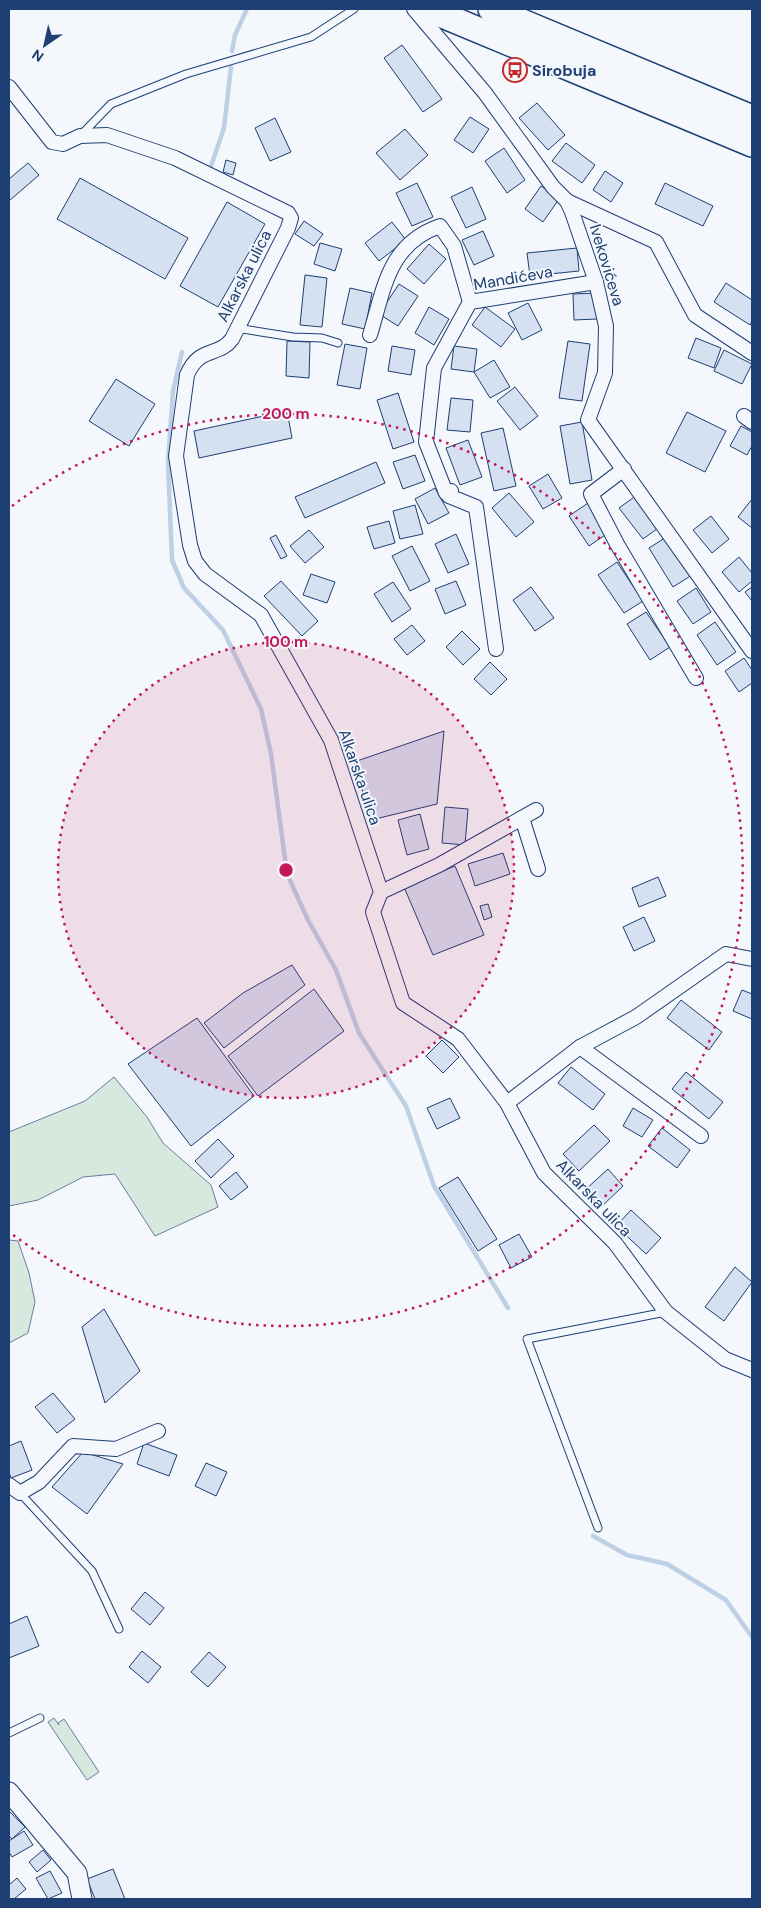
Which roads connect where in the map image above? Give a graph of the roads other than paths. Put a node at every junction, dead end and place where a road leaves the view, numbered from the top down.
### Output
1 (354, 9) edge
2 (414, 9) edge
3 (428, 9) edge
4 (491, 9) edge
5 (9, 86) edge
6 (752, 118) edge
7 (80, 136) junction
8 (752, 144) edge
9 (567, 201) junction
10 (596, 282) junction
11 (470, 302) junction
12 (236, 328) junction
13 (370, 335) dead end
14 (338, 343) dead end
15 (752, 353) edge
16 (624, 469) junction
17 (496, 649) dead end
18 (752, 652) edge
19 (696, 678) dead end
20 (536, 810) dead end
21 (522, 818) junction
22 (538, 869) dead end
23 (381, 892) junction
24 (752, 959) edge
25 (580, 1047) junction
26 (507, 1103) junction
27 (701, 1136) dead end
28 (666, 1312) junction
29 (752, 1370) edge
30 (158, 1431) dead end
31 (14, 1489) edge
32 (598, 1528) dead end
33 (119, 1629) dead end
34 (40, 1718) dead end
35 (9, 1733) edge
36 (9, 1792) edge
37 (82, 1899) edge

1 - 7 lane
2 - 9 street, Ivekovićeva
3 - 8 highway
4 - 6 highway
5 - 7 street, Alkarska ulica
7 - 12 street, Alkarska ulica
9 - 10 street, Ivekovićeva
9 - 15 street
10 - 11 street, Mandićeva
10 - 16 street, Ivekovićeva
11 - 13 street
11 - 17 street, Mandićeva
12 - 14 lane
12 - 23 street, Alkarska ulica
16 - 18 street, Ivekovićeva
16 - 19 street
20 - 21 street
21 - 22 street
21 - 23 street
23 - 26 street, Alkarska ulica
24 - 25 street
25 - 26 street
25 - 27 street
26 - 28 street, Alkarska ulica
28 - 29 street, Alkarska ulica
28 - 32 lane
30 - 31 street
31 - 33 lane
34 - 35 lane
36 - 37 street

